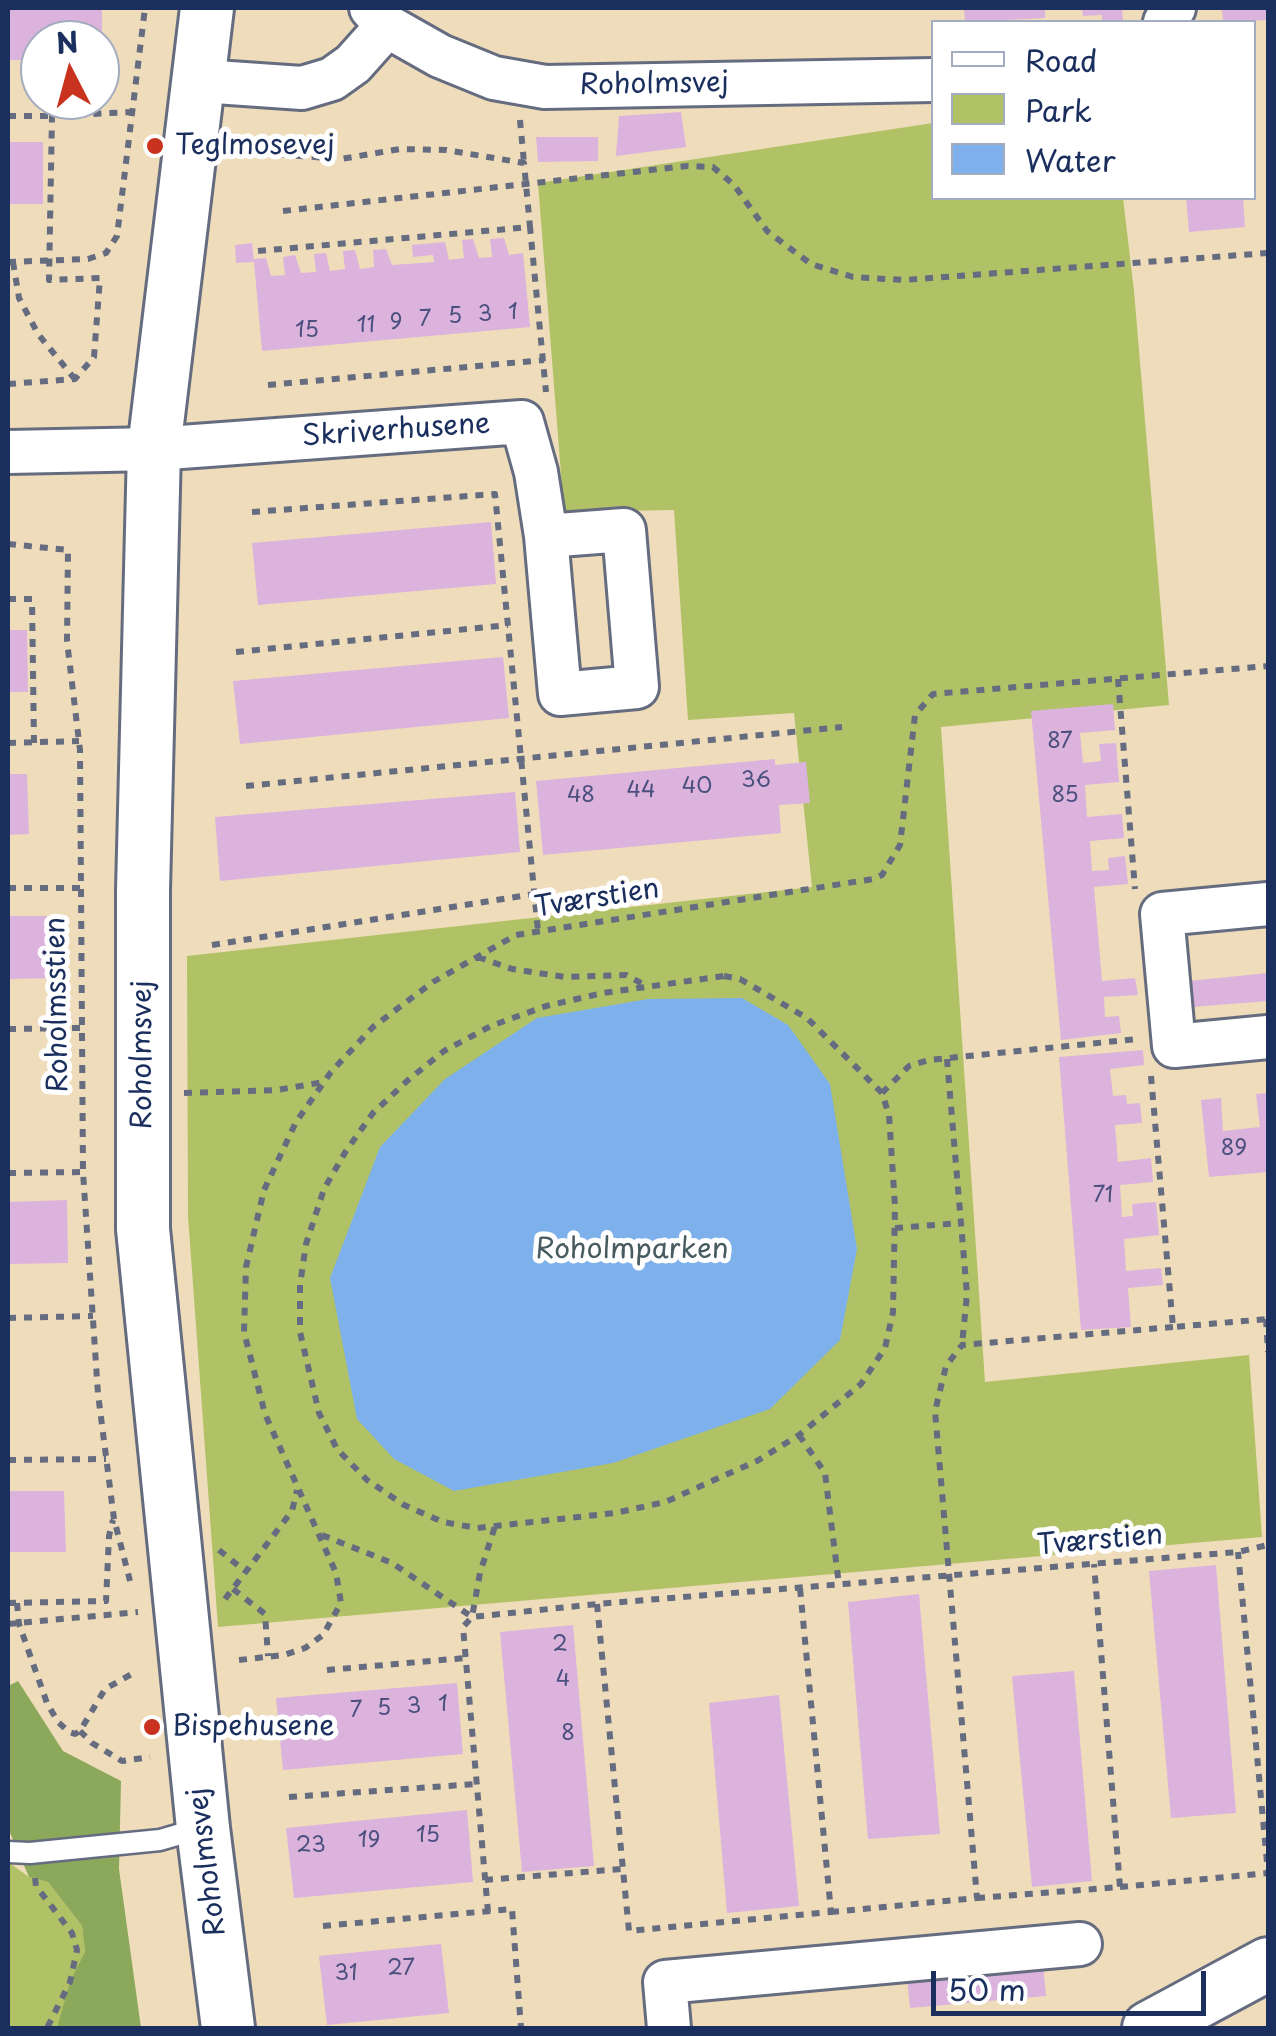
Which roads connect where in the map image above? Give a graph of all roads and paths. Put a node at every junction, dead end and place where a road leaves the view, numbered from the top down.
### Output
1 (145, 8) edge
2 (207, 8) edge
3 (379, 17) edge
4 (201, 80) junction
5 (931, 80) edge
6 (131, 112) junction
7 (120, 113) edge
8 (52, 120) edge
9 (192, 149) junction
10 (526, 184) junction
11 (283, 211) dead end
12 (530, 228) junction
13 (258, 250) dead end
14 (1268, 253) edge
15 (49, 261) junction
16 (10, 262) edge
17 (544, 360) junction
18 (74, 379) junction
19 (8, 384) edge
20 (268, 385) dead end
21 (546, 396) dead end
22 (154, 449) junction
23 (8, 452) edge
24 (252, 512) dead end
25 (546, 536) dead end
26 (8, 544) edge
27 (8, 599) edge
28 (508, 625) junction
29 (236, 652) dead end
30 (1268, 666) edge
31 (842, 728) dead end
32 (79, 741) junction
33 (8, 743) edge
34 (34, 743) junction
35 (521, 758) junction
36 (246, 786) dead end
37 (8, 888) edge
38 (80, 888) junction
39 (534, 894) junction
40 (1268, 904) edge
41 (538, 931) junction
42 (212, 945) dead end
43 (477, 957) junction
44 (647, 986) junction
45 (80, 1028) junction
46 (8, 1029) edge
47 (1173, 1035) junction
48 (1268, 1037) edge
49 (947, 1058) junction
50 (324, 1082) junction
51 (143, 1092) junction
52 (882, 1092) junction
53 (83, 1172) junction
54 (8, 1173) edge
55 (960, 1222) junction
56 (895, 1228) junction
57 (93, 1316) junction
58 (8, 1318) edge
59 (1266, 1319) edge
60 (1173, 1328) dead end
61 (962, 1345) junction
62 (1268, 1352) edge
63 (799, 1435) junction
64 (106, 1459) junction
65 (8, 1460) edge
66 (297, 1489) junction
67 (114, 1519) junction
68 (495, 1526) junction
69 (320, 1535) junction
70 (1268, 1545) edge
71 (1238, 1552) junction
72 (1094, 1564) junction
73 (245, 1571) dead end
74 (949, 1576) junction
75 (840, 1585) junction
76 (800, 1588) junction
77 (233, 1589) dead end
78 (12, 1603) edge
79 (597, 1604) junction
80 (472, 1617) junction
81 (8, 1624) edge
82 (20, 1624) junction
83 (268, 1656) junction
84 (465, 1658) junction
85 (240, 1660) dead end
86 (328, 1670) dead end
87 (138, 1672) dead end
88 (80, 1730) junction
89 (150, 1757) dead end
90 (476, 1784) junction
91 (289, 1797) dead end
92 (204, 1828) junction
93 (8, 1852) edge
94 (30, 1852) junction
95 (620, 1869) junction
96 (484, 1880) junction
97 (1120, 1888) junction
98 (977, 1898) junction
99 (488, 1912) junction
100 (831, 1912) junction
101 (322, 1926) dead end
102 (1080, 1944) dead end
103 (1268, 1964) edge
104 (46, 2028) edge
105 (228, 2028) edge
106 (521, 2028) edge
107 (669, 2028) edge
108 (1149, 2028) edge

1 - 6 path
2 - 4 street, Roholmsvej
3 - 4 street, Roholmsvej
3 - 5 street, Roholmsvej
4 - 9 street, Roholmsvej
6 - 7 path
6 - 15 path
8 - 15 path
9 - 10 path
9 - 22 street, Roholmsvej
10 - 11 path
10 - 12 path
10 - 14 path
12 - 13 path
12 - 17 path
15 - 16 path
15 - 18 path
16 - 18 path
17 - 20 path
17 - 21 path
18 - 19 path
22 - 23 street
22 - 25 street, Skriverhusene
22 - 51 street, Roholmsvej
24 - 28 path
26 - 32 path, Roholmsstien
27 - 34 path
28 - 29 path
28 - 35 path
30 - 41 path, Tværstien
31 - 35 path
32 - 34 path
32 - 38 path, Roholmsstien
33 - 34 path
35 - 36 path
35 - 39 path
37 - 38 path
38 - 45 path, Roholmsstien
39 - 41 path
39 - 42 path
40 - 47 street
41 - 43 path, Tværstien
43 - 44 path
43 - 50 path, Tværstien
44 - 52 path
44 - 68 path
45 - 46 path
45 - 53 path, Roholmsstien
47 - 48 street
47 - 49 path
49 - 52 path
49 - 55 path
50 - 51 path
50 - 66 path, Tværstien
51 - 92 street, Roholmsvej
52 - 56 path
53 - 54 path
53 - 57 path, Roholmsstien
55 - 56 path
55 - 61 path
56 - 63 path
57 - 58 path
57 - 64 path, Roholmsstien
59 - 62 path
60 - 61 path
61 - 74 path
63 - 68 path
63 - 75 path
64 - 65 path
64 - 67 path, Roholmsstien
66 - 69 path, Tværstien
66 - 73 path
67 - 78 path
67 - 82 path
68 - 80 path
69 - 80 path
69 - 83 path, Tværstien
70 - 71 path, Tværstien
71 - 72 path, Tværstien
71 - 97 path
72 - 74 path, Tværstien
72 - 97 path
74 - 75 path, Tværstien
74 - 98 path
75 - 76 path, Tværstien
76 - 79 path, Tværstien
76 - 100 path
77 - 83 path
78 - 82 path
79 - 80 path, Tværstien
79 - 95 path
80 - 84 path
81 - 82 path
82 - 88 path
83 - 85 path, Tværstien
84 - 86 path
84 - 90 path
87 - 88 path
88 - 89 path
90 - 91 path
90 - 96 path
92 - 94 lane
92 - 105 street, Roholmsvej
93 - 94 lane
94 - 104 path
95 - 96 path
95 - 100 path
96 - 99 path
97 - 98 path
98 - 100 path
99 - 101 path
99 - 106 path
102 - 107 street
103 - 108 street

